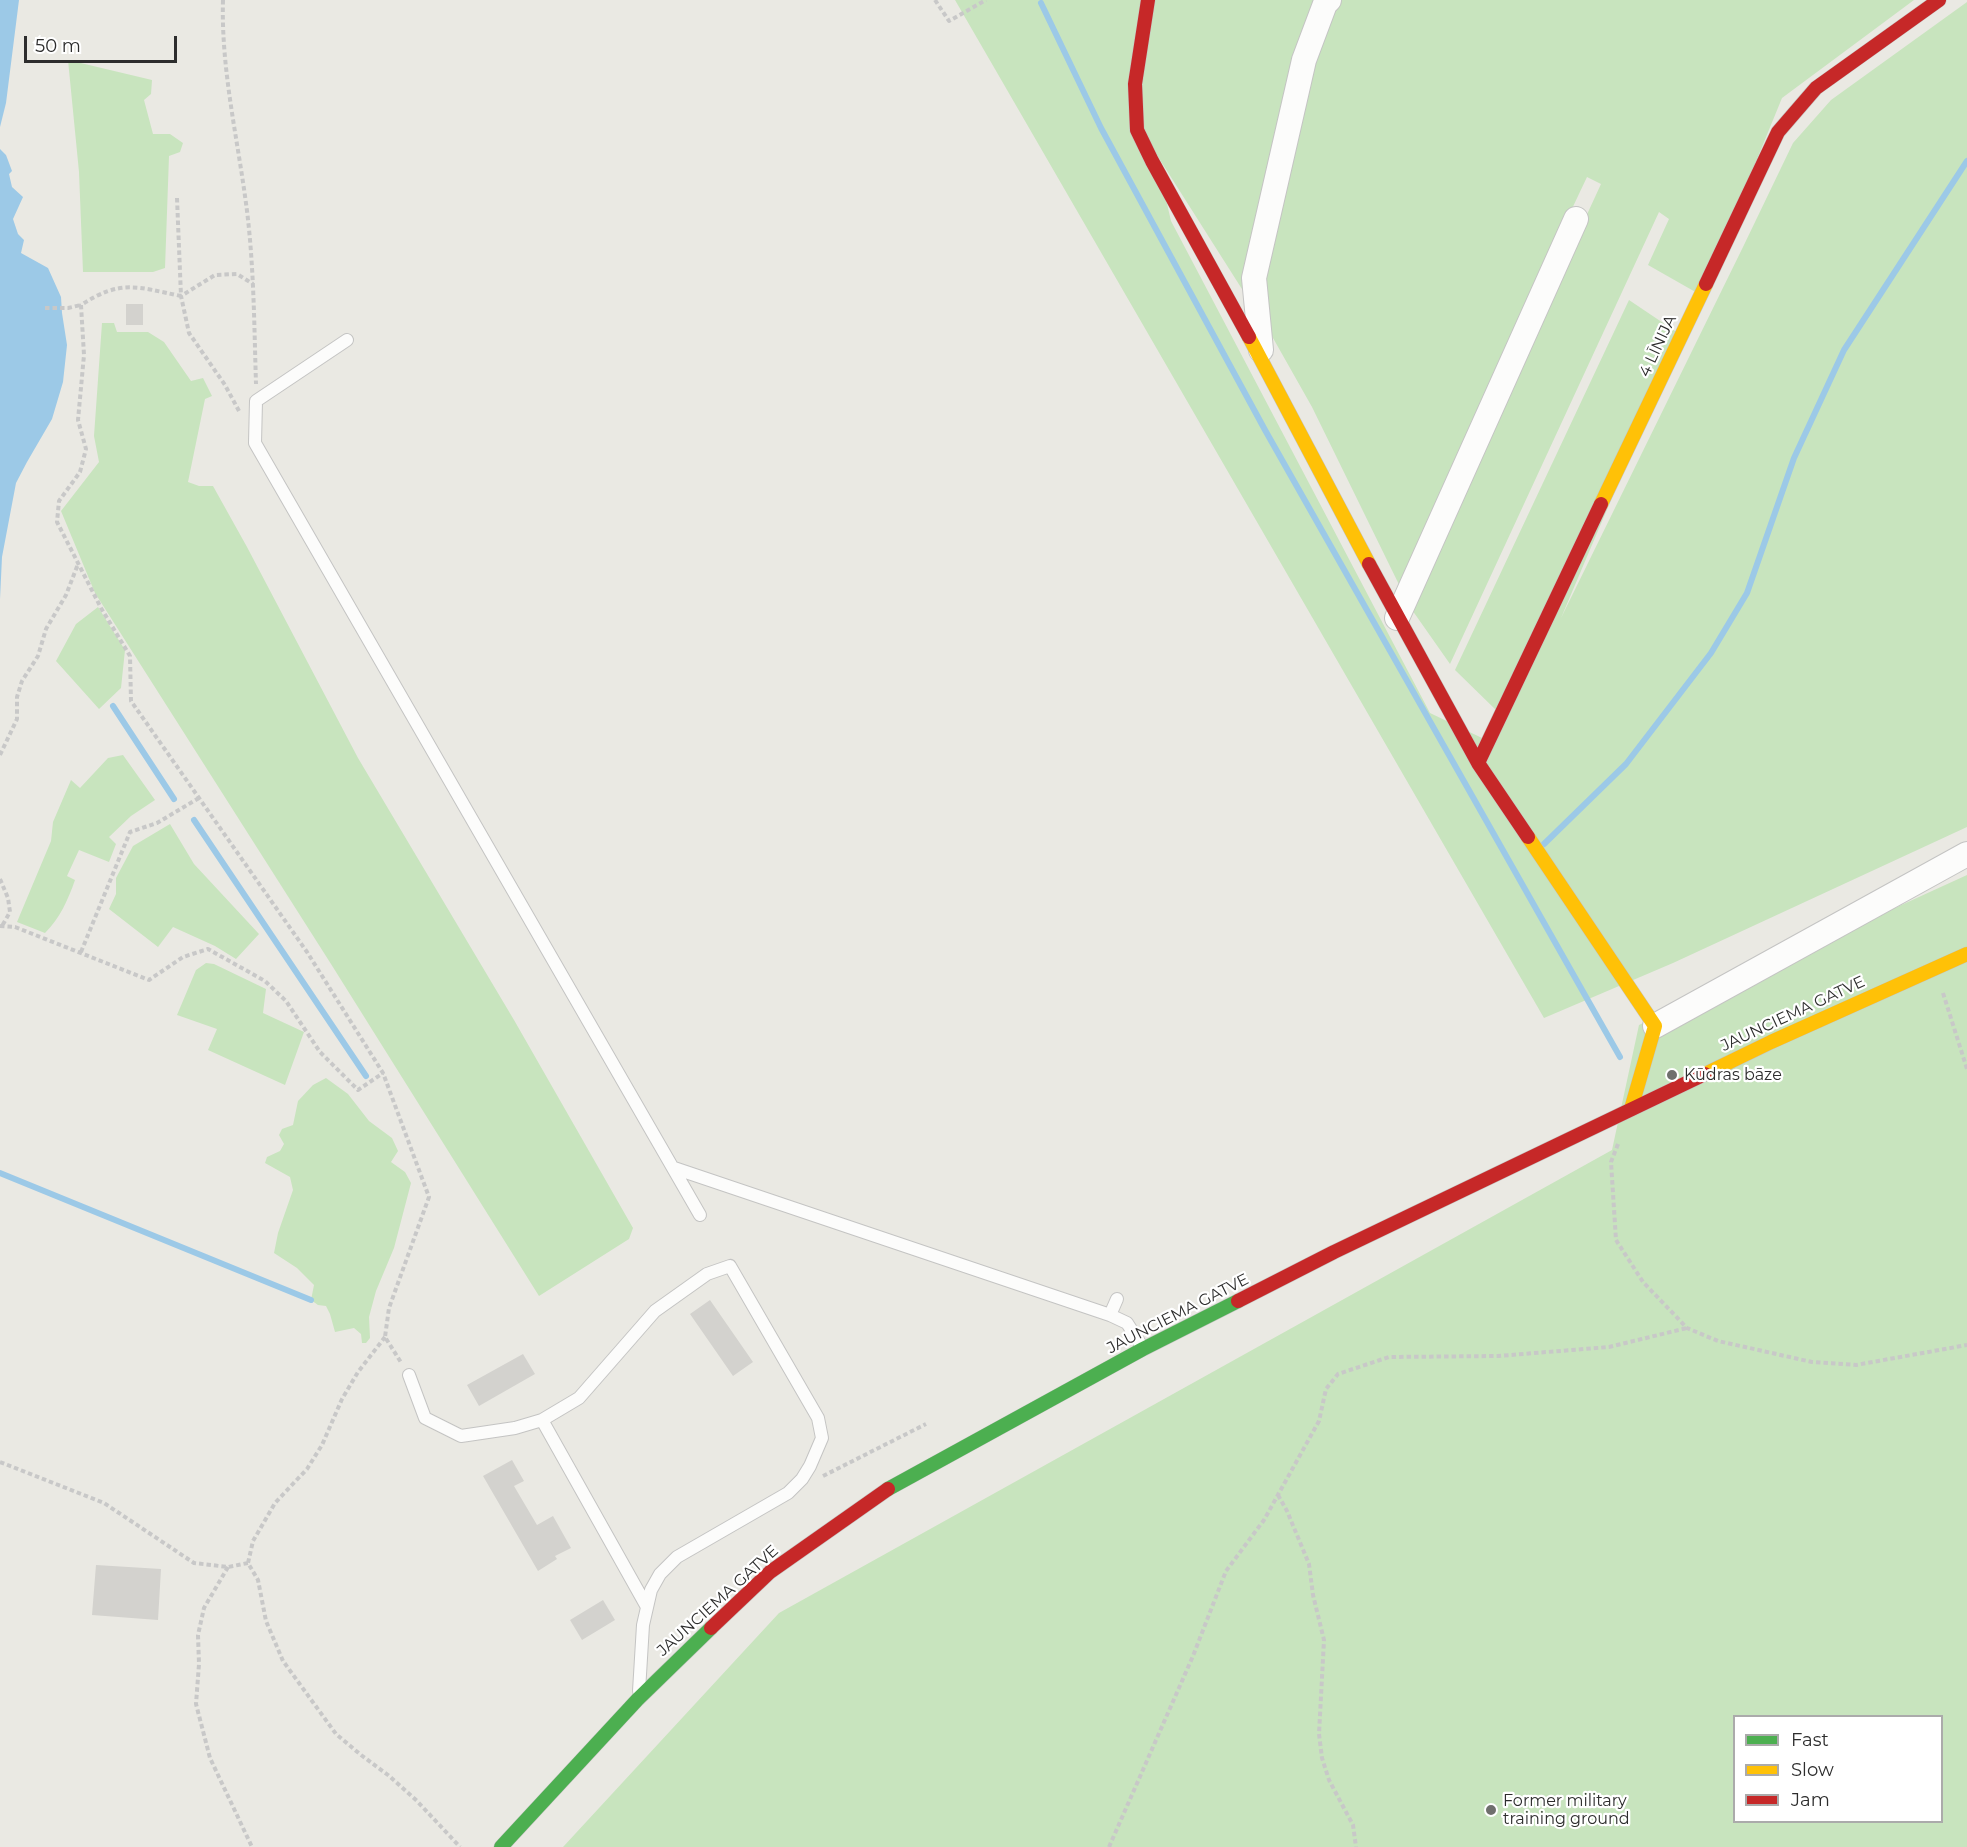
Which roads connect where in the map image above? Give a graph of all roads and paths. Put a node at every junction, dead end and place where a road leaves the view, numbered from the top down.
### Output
1 (223, 0) edge
2 (935, 0) edge
3 (986, 0) edge
4 (1148, 0) edge
5 (1329, 0) edge
6 (1939, 0) edge
7 (177, 198) dead end
8 (1576, 219) dead end
9 (254, 285) junction
10 (180, 296) junction
11 (81, 305) junction
12 (45, 308) dead end
13 (347, 340) dead end
14 (1262, 361) junction
15 (232, 397) dead end
16 (256, 401) junction
17 (78, 563) junction
18 (1397, 618) junction
19 (0, 755) edge
20 (1478, 763) junction
21 (199, 798) junction
22 (1967, 854) edge
23 (0, 879) edge
24 (1, 926) edge
25 (81, 952) junction
26 (1967, 954) edge
27 (1935, 968) junction
28 (1655, 1026) junction
29 (1967, 1070) edge
30 (383, 1073) junction
31 (1631, 1109) junction
32 (1619, 1141) dead end
33 (674, 1168) junction
34 (700, 1215) dead end
35 (1117, 1299) dead end
36 (1110, 1315) junction
37 (1687, 1329) junction
38 (385, 1337) junction
39 (1967, 1345) edge
40 (1143, 1349) junction
41 (409, 1375) joint
42 (542, 1420) junction
43 (927, 1424) dead end
44 (0, 1462) edge
45 (820, 1477) dead end
46 (1278, 1494) junction
47 (248, 1563) junction
48 (228, 1567) junction
49 (647, 1607) junction
50 (638, 1699) junction
51 (252, 1847) edge
52 (460, 1847) edge
53 (501, 1847) edge
54 (1109, 1847) edge
55 (1356, 1847) edge

1 - 9 path
2 - 3 path
4 - 14 street
5 - 14 street
6 - 20 street, 4 LĪNIJA
7 - 10 path
8 - 18 street
9 - 10 path
9 - 16 path
10 - 11 path
10 - 15 path
11 - 12 path
11 - 17 path
13 - 16 lane
14 - 18 street
16 - 33 lane
17 - 19 path
17 - 21 path
18 - 20 street
20 - 28 street
21 - 25 path
21 - 30 path
22 - 28 street
23 - 24 path
24 - 25 path
25 - 30 path
26 - 27 street, JAUNCIEMA GATVE
27 - 29 path
27 - 31 street, JAUNCIEMA GATVE
28 - 31 street
30 - 38 path
31 - 40 street, JAUNCIEMA GATVE
32 - 37 path
33 - 34 lane
33 - 36 lane
35 - 36 lane
36 - 40 lane
37 - 39 path
37 - 46 path
38 - 41 path
38 - 47 path
40 - 50 street, JAUNCIEMA GATVE
41 - 42 lane
42 - 49 lane
42 - 49 lane
43 - 45 path
44 - 48 path
46 - 54 path
46 - 55 path
47 - 48 path
47 - 52 path
48 - 51 path
49 - 50 lane
50 - 53 street, JAUNCIEMA GATVE

